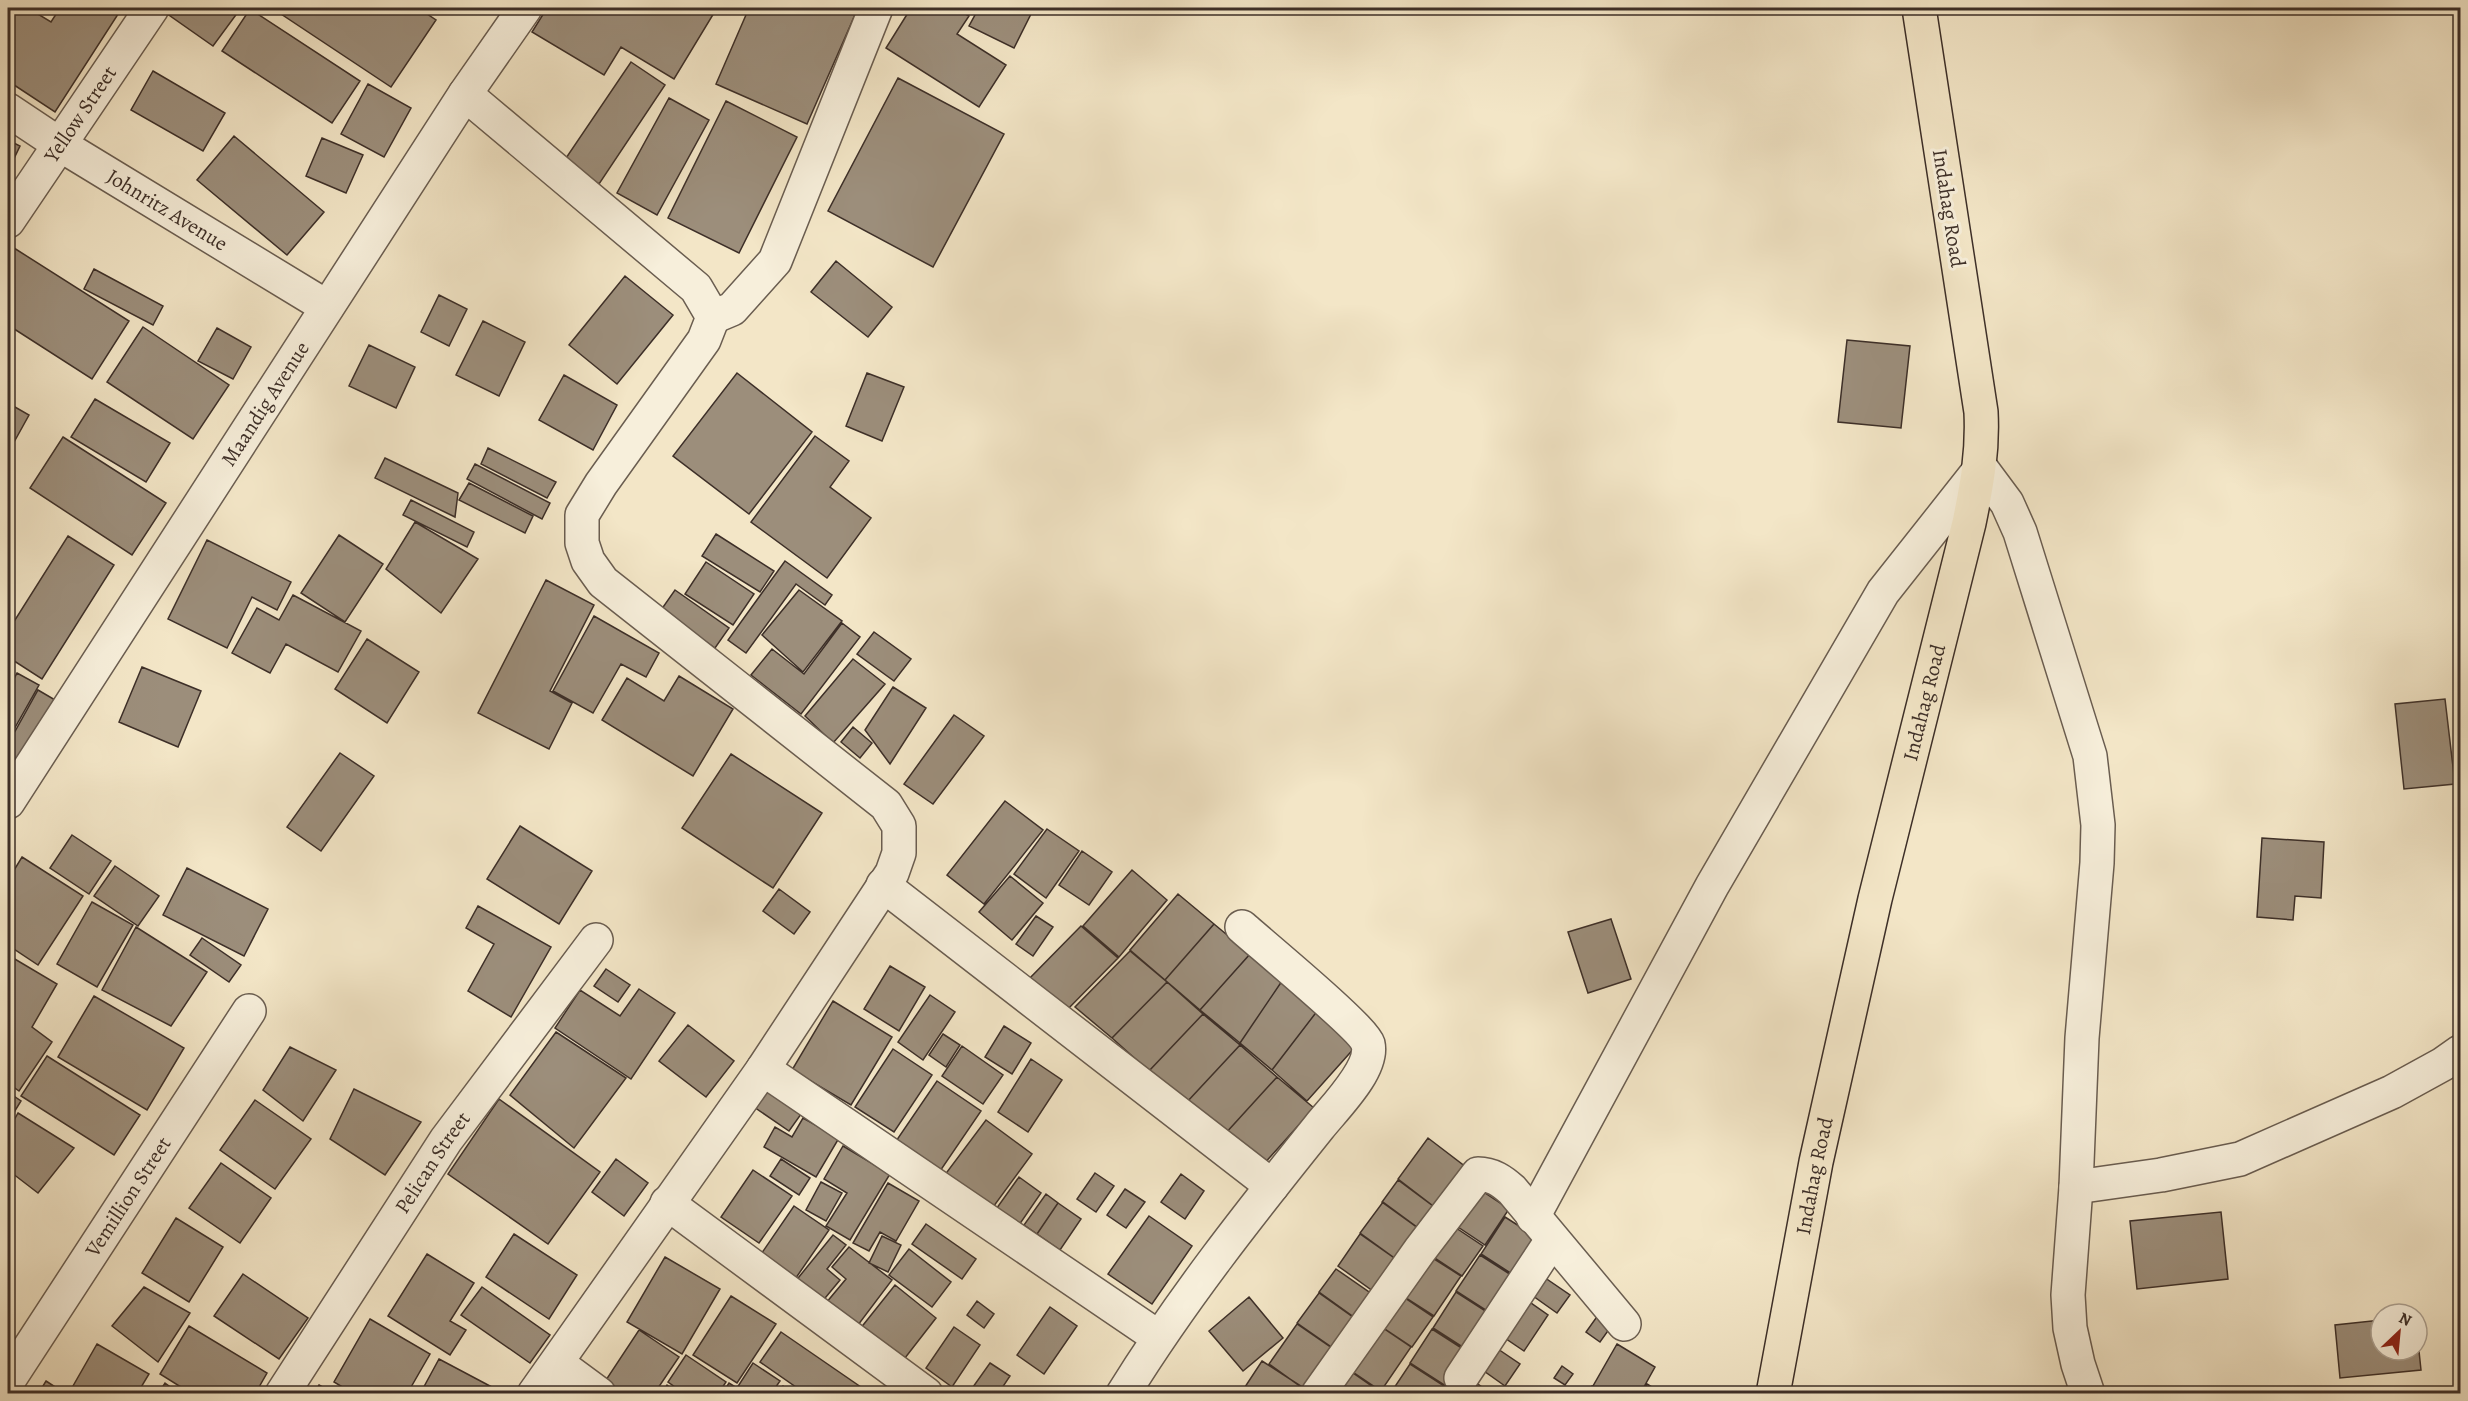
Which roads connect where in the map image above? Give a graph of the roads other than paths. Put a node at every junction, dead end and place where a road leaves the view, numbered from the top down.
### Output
1 (152, 8) edge
2 (525, 8) edge
3 (876, 8) edge
4 (1923, 9) edge
5 (465, 94) junction
6 (8, 110) edge
7 (59, 144) junction
8 (8, 221) edge
9 (327, 308) junction
10 (713, 317) junction
11 (1981, 468) junction
12 (8, 802) edge
13 (883, 885) junction
14 (1242, 927) dead end
15 (596, 940) dead end
16 (249, 1011) dead end
17 (2460, 1052) edge
18 (762, 1069) junction
19 (1272, 1186) junction
20 (2076, 1187) junction
21 (667, 1203) junction
22 (1542, 1229) junction
23 (1624, 1324) dead end
24 (1158, 1337) junction
25 (557, 1363) junction
26 (1461, 1378) dead end
27 (8, 1381) edge
28 (282, 1394) edge
29 (534, 1394) edge
30 (599, 1394) edge
31 (926, 1394) edge
32 (1123, 1394) edge
33 (1318, 1394) edge
34 (1773, 1394) edge
35 (2088, 1394) edge

1 - 7 street, Yellow Street
2 - 5 street, Maandig Avenue
3 - 10 street
4 - 11 main road, Indahag Road
5 - 9 street, Maandig Avenue
5 - 10 street
6 - 7 street, Johnritz Avenue
7 - 8 street, Yellow Street
7 - 9 street, Johnritz Avenue
9 - 12 street, Maandig Avenue
10 - 13 street
11 - 20 street
11 - 22 street
11 - 34 main road, Indahag Road
13 - 18 street
13 - 19 street
14 - 19 street
15 - 28 street, Pelican Street
16 - 27 street, Vemillion Street
17 - 20 street
18 - 21 street
18 - 24 street
19 - 24 street
20 - 35 street
21 - 25 street
21 - 31 street
22 - 23 street
22 - 26 street
22 - 33 street
24 - 32 street
25 - 29 street
25 - 30 street

